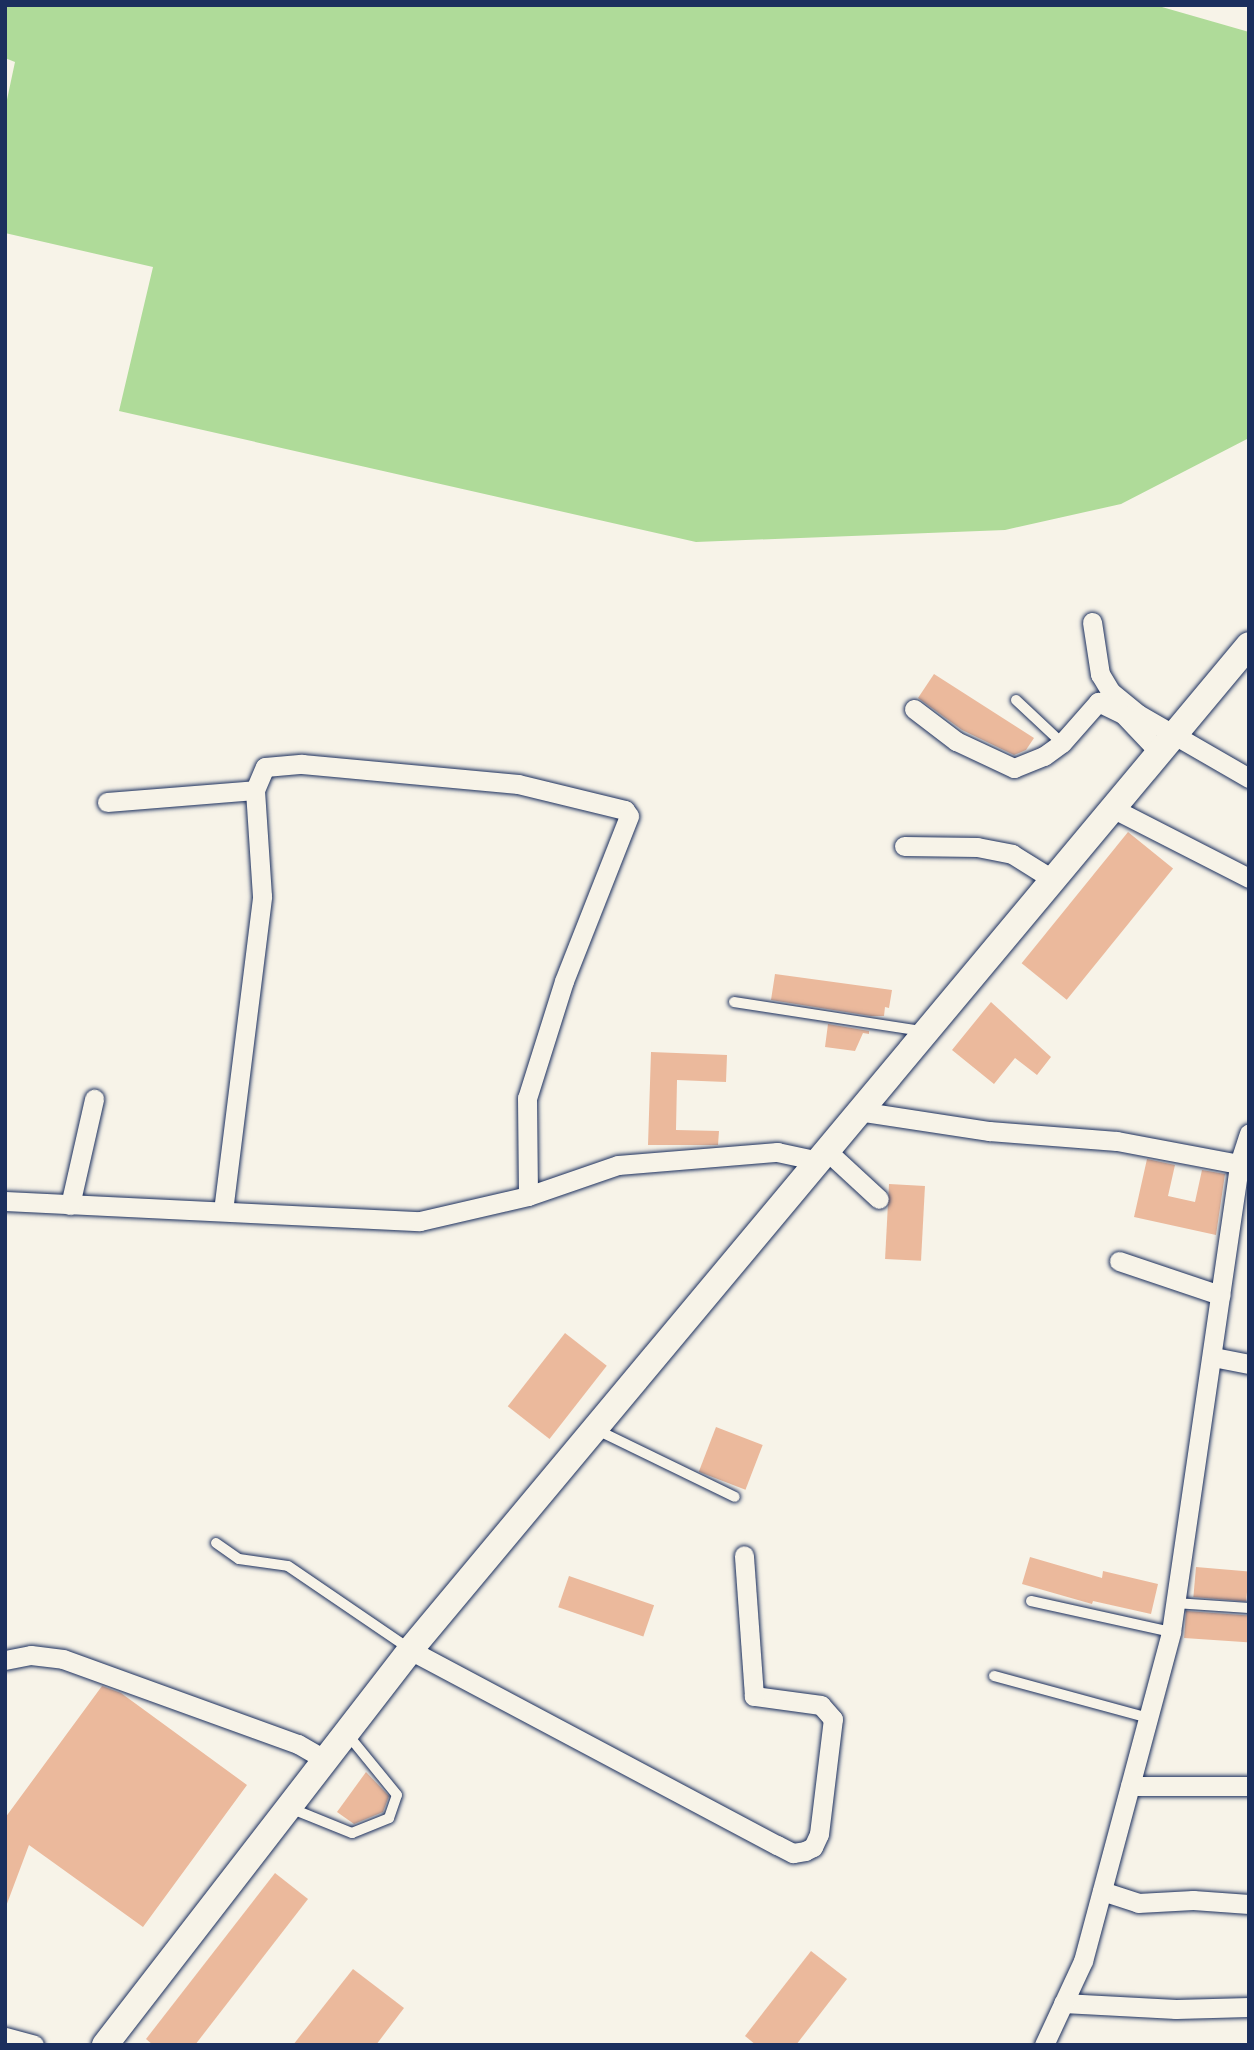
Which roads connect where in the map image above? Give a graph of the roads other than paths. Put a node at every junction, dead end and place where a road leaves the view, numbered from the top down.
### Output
1 (1092, 622) dead end
2 (1249, 646) edge
3 (1016, 700) dead end
4 (914, 709) dead end
5 (1062, 743) junction
6 (1166, 744) junction
7 (1249, 778) edge
8 (255, 790) junction
9 (107, 802) dead end
10 (1112, 808) junction
11 (904, 846) dead end
12 (1249, 878) edge
13 (1052, 879) junction
14 (734, 1002) dead end
15 (925, 1031) junction
16 (94, 1099) dead end
17 (858, 1111) junction
18 (1249, 1135) edge
19 (824, 1156) junction
20 (1244, 1165) edge
21 (528, 1196) junction
22 (879, 1199) dead end
23 (5, 1201) edge
24 (70, 1205) junction
25 (223, 1211) junction
26 (1119, 1262) dead end
27 (1220, 1295) junction
28 (1213, 1357) junction
29 (1249, 1364) edge
30 (595, 1429) junction
31 (735, 1497) dead end
32 (216, 1543) dead end
33 (744, 1555) dead end
34 (1031, 1601) dead end
35 (1175, 1603) junction
36 (1249, 1608) edge
37 (1171, 1632) junction
38 (410, 1650) junction
39 (5, 1660) edge
40 (995, 1676) dead end
41 (1149, 1718) junction
42 (345, 1731) junction
43 (324, 1759) junction
44 (1130, 1786) junction
45 (1249, 1786) edge
46 (287, 1807) junction
47 (1102, 1891) junction
48 (1249, 1904) edge
49 (1063, 2003) junction
50 (1249, 2007) edge
51 (5, 2037) edge
52 (34, 2045) edge
53 (105, 2045) edge
54 (1044, 2045) edge

1 - 6 street
2 - 6 street
3 - 5 lane
4 - 5 street
5 - 6 street
6 - 7 street
6 - 10 street
8 - 9 street
8 - 21 street
8 - 25 street
10 - 12 street
10 - 13 street
11 - 13 street
13 - 15 street
14 - 15 lane
15 - 17 street
16 - 24 street
17 - 19 street
17 - 20 street
18 - 20 street
19 - 21 street
19 - 22 street
19 - 30 street
20 - 27 street
21 - 25 street
23 - 24 street
24 - 25 street
26 - 27 street
27 - 28 street
28 - 29 street
28 - 35 street
30 - 31 lane
30 - 38 street
32 - 38 lane
33 - 38 street
34 - 37 lane
35 - 36 lane
35 - 37 street
37 - 41 street
38 - 42 street
39 - 43 street
40 - 41 lane
41 - 44 street
42 - 43 street
42 - 46 lane
43 - 46 street
44 - 45 street
44 - 47 street
46 - 53 street
47 - 48 street
47 - 49 street
49 - 50 street
49 - 54 street
51 - 52 street

